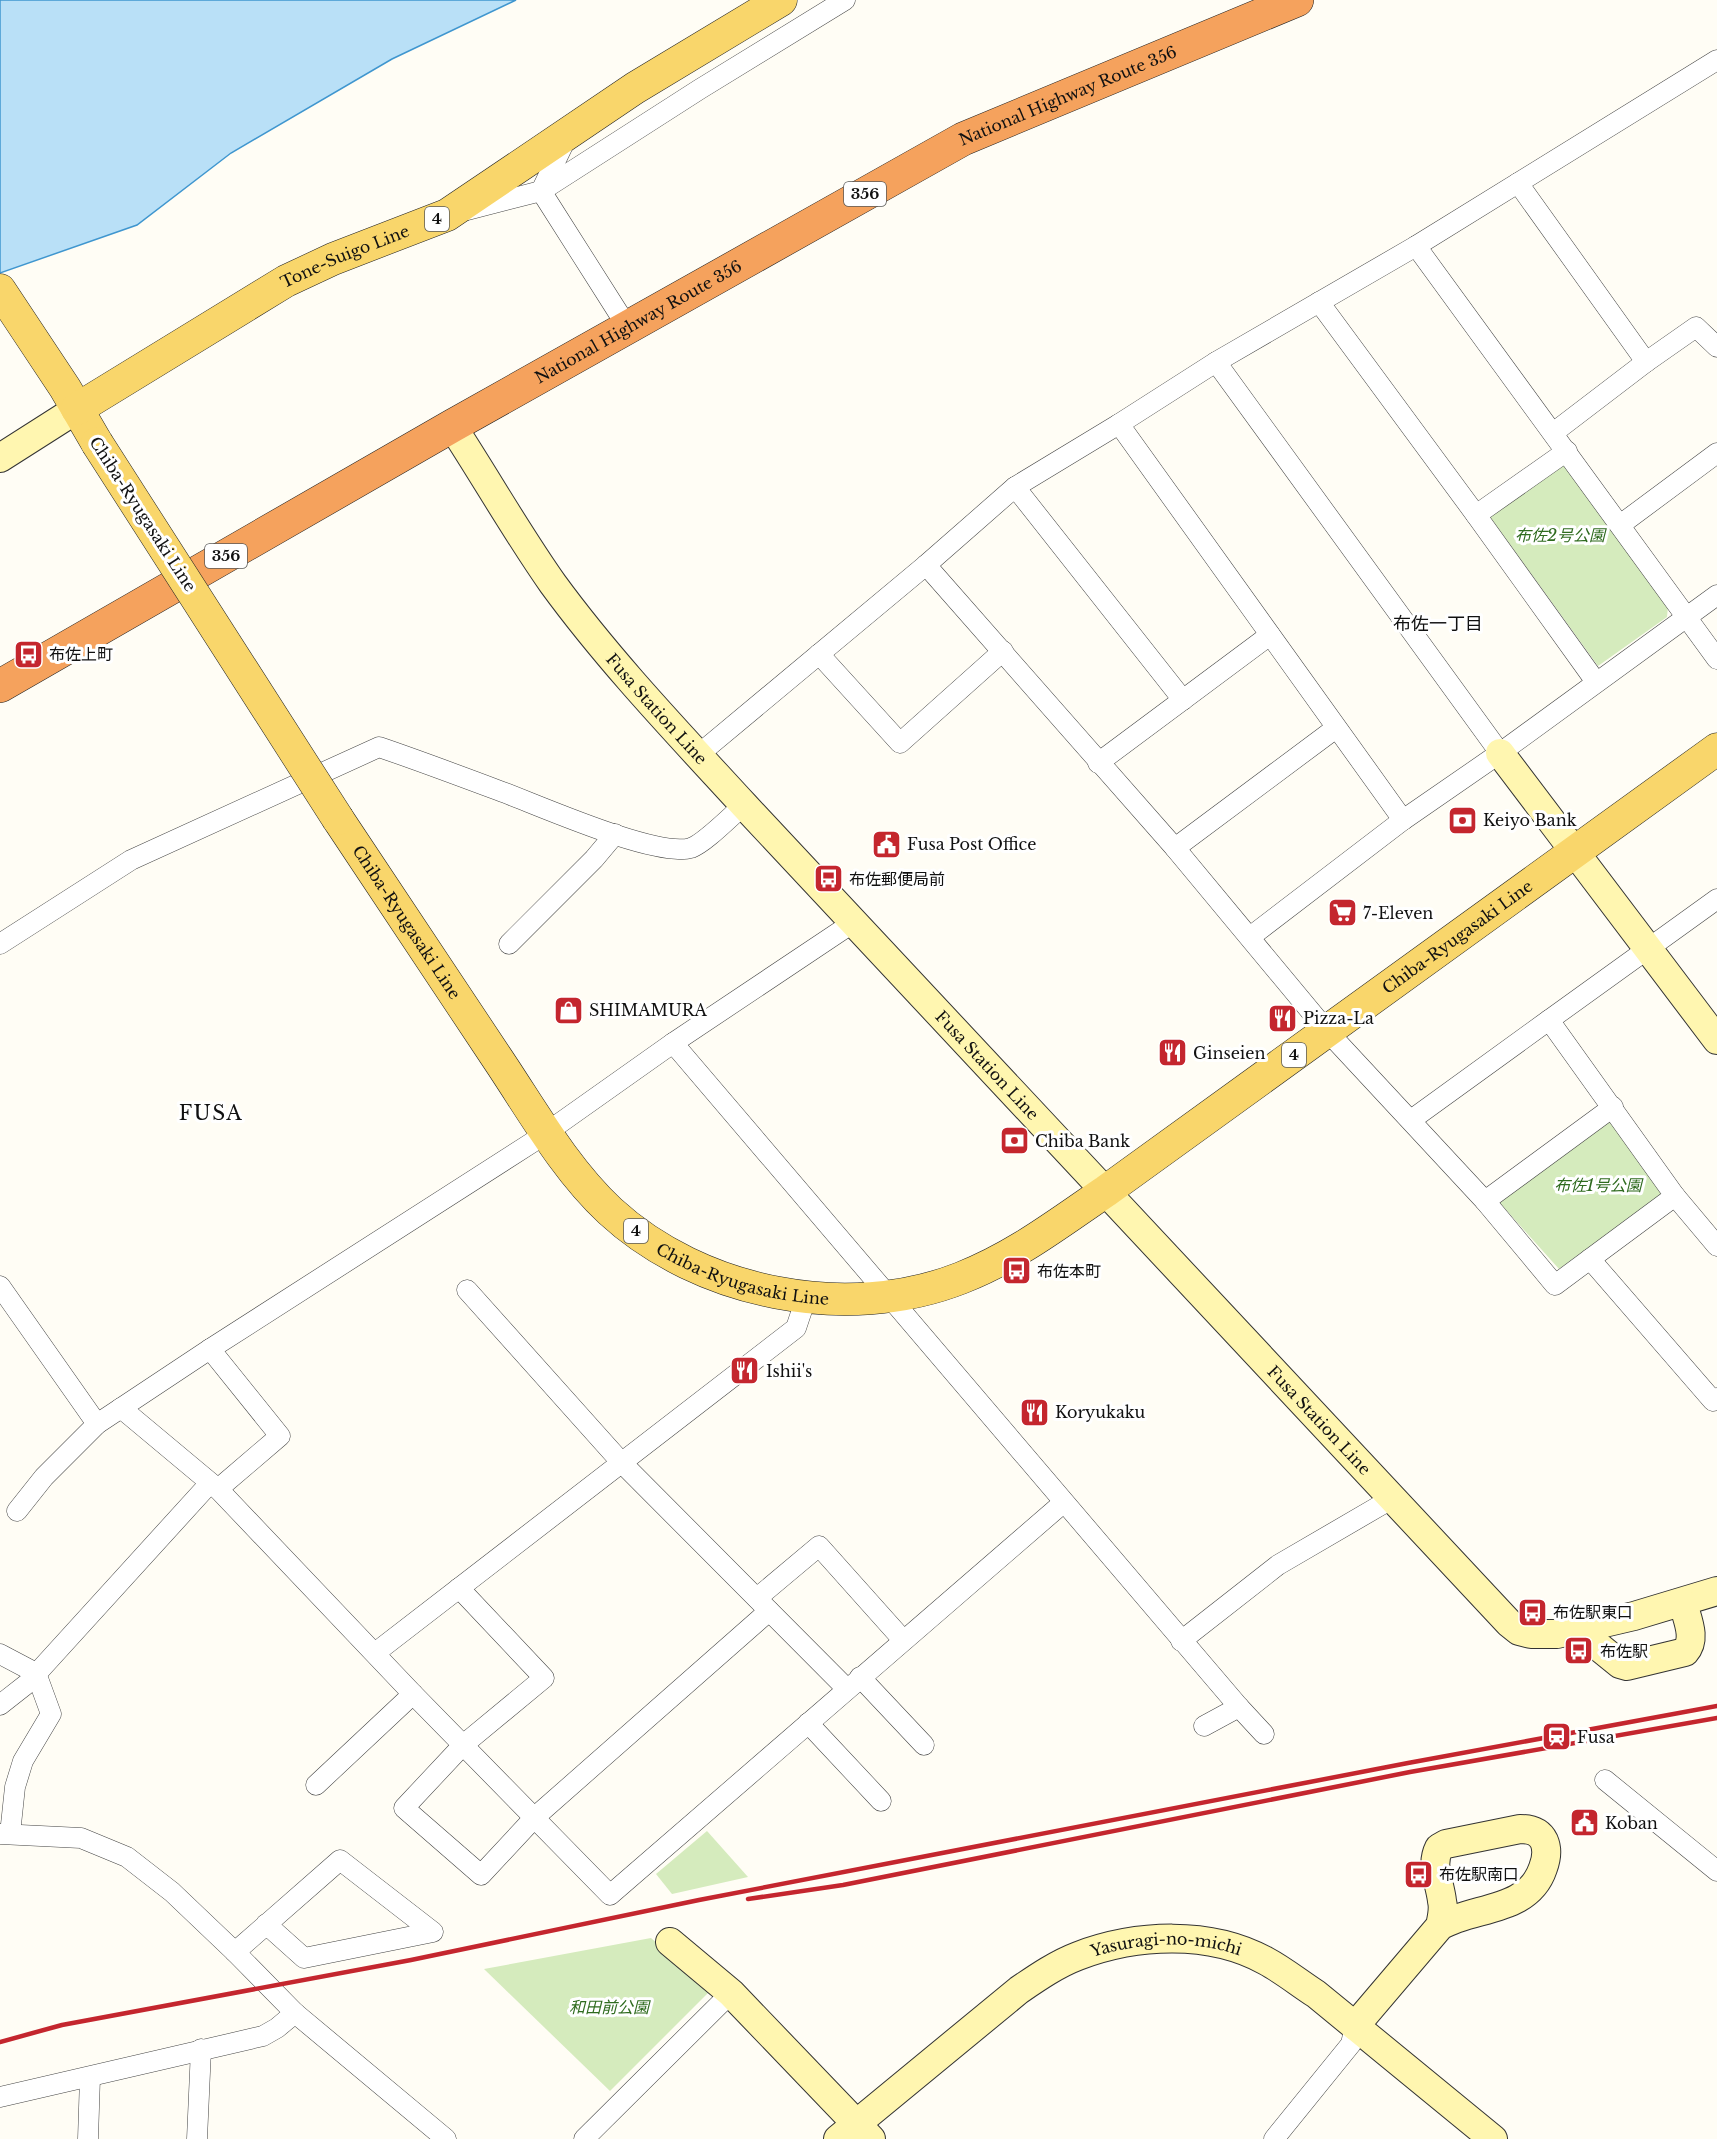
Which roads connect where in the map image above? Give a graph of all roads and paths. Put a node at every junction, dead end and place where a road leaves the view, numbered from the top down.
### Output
1 (781, 0) edge
2 (845, 0) edge
3 (1297, 0) edge
4 (1717, 60) edge
5 (569, 132) junction
6 (1518, 183) junction
7 (541, 191) junction
8 (447, 215) junction
9 (1416, 246) junction
10 (0, 290) edge
11 (1319, 302) junction
12 (628, 328) junction
13 (1717, 347) edge
14 (1216, 362) junction
15 (1646, 362) junction
16 (71, 399) junction
17 (1119, 424) junction
18 (452, 426) junction
19 (1553, 433) junction
20 (1567, 451) junction
21 (1717, 453) edge
22 (0, 458) edge
23 (1015, 486) junction
24 (1476, 514) junction
25 (1620, 525) junction
26 (926, 565) junction
27 (1717, 595) edge
28 (1685, 618) junction
29 (1270, 635) junction
30 (1003, 651) junction
31 (819, 654) junction
32 (1717, 659) edge
33 (1596, 682) junction
34 (0, 686) edge
35 (1183, 700) junction
36 (1336, 728) junction
37 (1717, 749) edge
38 (1500, 753) junction
39 (698, 755) junction
40 (1098, 763) junction
41 (744, 805) junction
42 (1404, 820) junction
43 (615, 834) junction
44 (1175, 848) junction
45 (1573, 852) junction
46 (1717, 899) edge
47 (854, 922) junction
48 (1250, 937) junction
49 (0, 944) edge
50 (509, 944) dead end
51 (1647, 949) junction
52 (1549, 1020) junction
53 (1327, 1031) junction
54 (1717, 1040) edge
55 (673, 1043) junction
56 (1613, 1107) junction
57 (1411, 1120) junction
58 (547, 1133) junction
59 (1106, 1191) junction
60 (1675, 1196) junction
61 (1485, 1201) junction
62 (1717, 1246) edge
63 (1590, 1259) junction
64 (467, 1290) dead end
65 (890, 1296) junction
66 (806, 1298) junction
67 (4, 1300) edge
68 (210, 1349) junction
69 (1717, 1398) edge
70 (121, 1408) junction
71 (97, 1424) junction
72 (621, 1462) junction
73 (214, 1486) junction
74 (1393, 1498) junction
75 (1063, 1503) junction
76 (17, 1511) dead end
77 (459, 1588) junction
78 (1717, 1591) edge
79 (1683, 1603) junction
80 (763, 1604) junction
81 (1578, 1630) junction
82 (903, 1640) junction
83 (1181, 1641) junction
84 (375, 1653) junction
85 (0, 1654) edge
86 (36, 1673) junction
87 (854, 1683) junction
88 (413, 1694) junction
89 (0, 1705) edge
90 (1239, 1707) junction
91 (808, 1723) junction
92 (1204, 1726) dead end
93 (1264, 1734) dead end
94 (463, 1745) junction
95 (924, 1745) dead end
96 (1605, 1780) dead end
97 (315, 1785) dead end
98 (881, 1801) dead end
99 (535, 1817) junction
100 (5, 1834) edge
101 (1717, 1871) edge
102 (266, 1924) junction
103 (1440, 1926) dead end
104 (670, 1942) dead end
105 (235, 1952) junction
106 (731, 1993) junction
107 (295, 2013) junction
108 (1355, 2026) junction
109 (201, 2049) junction
110 (90, 2077) junction
111 (0, 2097) edge
112 (855, 2134) edge
113 (88, 2139) edge
114 (197, 2139) edge
115 (446, 2139) edge
116 (585, 2139) edge
117 (1274, 2139) edge
118 (1493, 2139) edge

1 - 5 main road, Tone-Suigo Line / 4
2 - 7 street
3 - 12 highway, National Highway Route 356 / 356
4 - 6 street
5 - 7 street
5 - 8 main road, Tone-Suigo Line / 4
6 - 9 street
6 - 15 street
7 - 8 street
7 - 12 street
8 - 16 main road, Tone-Suigo Line / 4
9 - 11 street
9 - 19 street
10 - 16 main road, Chiba-Ryugasaki Line / 4
11 - 14 street
11 - 24 street
12 - 18 highway, National Highway Route 356 / 356
13 - 15 street
14 - 17 street
14 - 38 street
15 - 19 street
16 - 22 street, Tone-Suigo Line
16 - 58 main road, Chiba-Ryugasaki Line / 4, bridge
17 - 23 street
17 - 29 street
18 - 34 highway, National Highway Route 356 / 356
18 - 39 street, Fusa Station Line
19 - 20 street
20 - 24 street
20 - 25 street
21 - 25 street
23 - 26 street
23 - 35 street
24 - 33 street
25 - 28 street
26 - 30 street
26 - 31 street
27 - 28 street
28 - 32 street
28 - 33 street
29 - 35 street
29 - 36 street
30 - 31 street
30 - 40 street
31 - 39 street
33 - 38 street
35 - 40 street
36 - 42 street
36 - 44 street
37 - 45 main road, Chiba-Ryugasaki Line / 4
38 - 42 street
38 - 45 street
39 - 41 street, Fusa Station Line
40 - 44 street
41 - 43 street
41 - 47 street, Fusa Station Line
42 - 48 street
43 - 49 street
43 - 50 street
44 - 48 street
45 - 51 street
45 - 53 main road, Chiba-Ryugasaki Line / 4
46 - 51 street
47 - 55 street
47 - 59 street, Fusa Station Line
48 - 53 street
51 - 52 street
51 - 54 street
52 - 56 street
52 - 57 street
53 - 57 street
53 - 59 main road, Chiba-Ryugasaki Line / 4
55 - 58 street
55 - 65 street
56 - 60 street
56 - 61 street
57 - 61 street
58 - 66 main road, Chiba-Ryugasaki Line / 4
58 - 68 street
59 - 65 main road, Chiba-Ryugasaki Line / 4
59 - 74 street, Fusa Station Line
60 - 62 street
60 - 63 street
61 - 63 street
63 - 69 street
64 - 72 street
65 - 66 main road, Chiba-Ryugasaki Line / 4
65 - 75 street
66 - 72 street
67 - 71 street
68 - 70 street
68 - 73 street
70 - 71 street
70 - 73 street
71 - 76 street
72 - 77 street
72 - 80 street
73 - 84 street
73 - 86 street
74 - 81 street, Fusa Station Line
74 - 83 street
75 - 82 street
75 - 83 street
77 - 84 street
77 - 94 street
78 - 79 street, Fusa Station Line
79 - 81 street, Fusa Station Line
79 - 81 street
80 - 82 street
80 - 87 street
80 - 99 street
82 - 87 street
83 - 90 street
84 - 88 street
85 - 86 street
86 - 89 street
86 - 100 street
87 - 91 street
87 - 95 street
88 - 94 street
88 - 97 street
90 - 92 street
90 - 93 street
91 - 98 street
91 - 99 street
94 - 99 street
94 - 99 street
96 - 101 street
100 - 105 street
102 - 102 street
102 - 105 street
103 - 108 street
104 - 106 street
105 - 107 street
106 - 112 street
106 - 116 street
107 - 109 street
107 - 115 street
108 - 112 street, Yasuragi-no-michi
108 - 117 street
108 - 118 street, Yasuragi-no-michi
109 - 110 street
109 - 114 street
110 - 111 street
110 - 113 street

